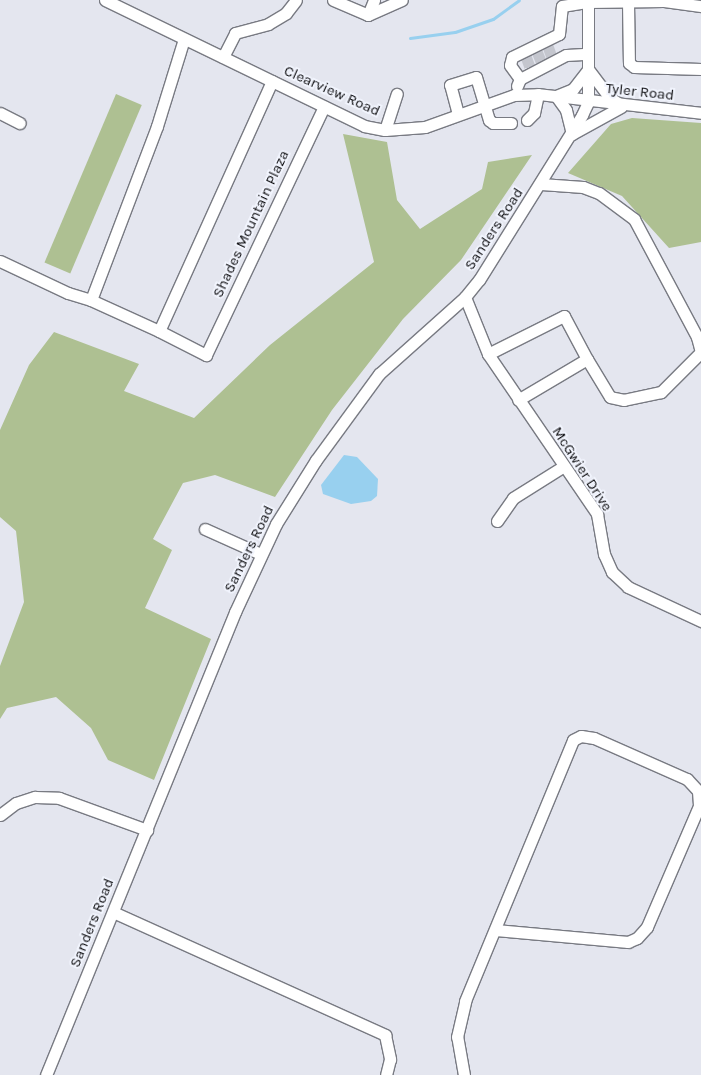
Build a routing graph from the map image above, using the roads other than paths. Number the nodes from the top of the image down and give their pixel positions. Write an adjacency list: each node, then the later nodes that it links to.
1 (105, 0): 11 (street, Clearview Road)
2 (296, 0): 15 (street)
3 (333, 0): 9 (street)
4 (374, 0): 9 (street)
5 (402, 0): 9 (street)
6 (588, 1): 7 (street); 10 (street); 13 (street, Tyler Road)
7 (628, 2): 8 (street); 18 (street)
8 (701, 6)
9 (368, 15)
10 (559, 34): 12 (street); 14 (street)
11 (184, 39): 15 (street, Clearview Road); 40 (street)
12 (544, 54): 14 (street); 16 (street); 16 (street)
13 (588, 54): 14 (street); 17 (street, Tyler Road)
14 (566, 55)
15 (223, 57): 20 (street, Clearview Road)
16 (528, 62): 19 (street); 19 (street)
17 (588, 69): 24 (street); 25 (street, Tyler Road); 27 (street)
18 (701, 69)
19 (520, 79): 22 (street)
20 (272, 81): 28 (street, Clearview Road); 41 (street)
21 (397, 94): 35 (street)
22 (514, 94): 23 (street, Clearview Road); 26 (street, Clearview Road)
23 (538, 94): 24 (street, Clearview Road); 32 (street)
24 (556, 96): 25 (street, Clearview Road); 36 (street)
25 (588, 102): 27 (street, Tyler Road); 36 (street, Sanders Road)
26 (486, 103): 30 (street, Clearview Road); 30 (street); 34 (street)
27 (622, 106): 31 (street, Tyler Road); 36 (street)
28 (324, 107): 35 (street, Clearview Road); 41 (street, Shades Mountain Plaza)
29 (0, 113): 33 (street)
30 (458, 114): 35 (street, Clearview Road)
31 (701, 114)
32 (527, 120)
33 (20, 123)
34 (511, 123)
35 (385, 130)
36 (572, 134): 37 (street, Sanders Road)
37 (541, 184): 39 (street, Sanders Road); 43 (street)
38 (0, 261): 40 (street)
39 (465, 297): 42 (street, McGwier Drive); 48 (street, Sanders Road)
40 (91, 300): 41 (street)
41 (159, 331)
42 (488, 354): 43 (street); 44 (street, McGwier Drive)
43 (587, 359): 44 (street)
44 (518, 400): 45 (street, McGwier Drive)
45 (564, 466): 46 (street); 49 (street, McGwier Drive)
46 (497, 521)
47 (205, 529): 48 (street)
48 (261, 554): 51 (street, Sanders Road)
49 (701, 621)
50 (0, 815): 51 (street)
51 (147, 830): 52 (street, Sanders Road)
52 (113, 912): 54 (street, Sanders Road); 55 (street)
53 (496, 930): 53 (street); 56 (street)
54 (46, 1075)
55 (386, 1075)
56 (464, 1075)

